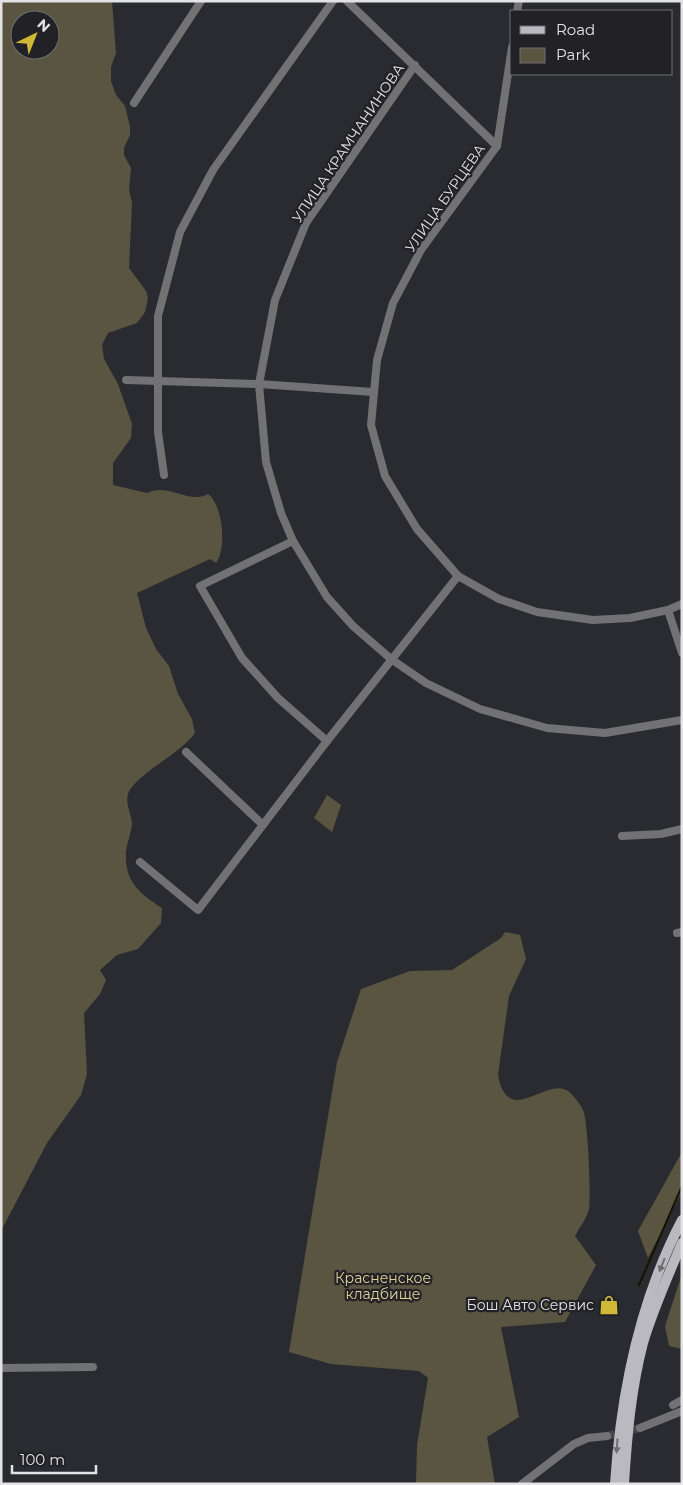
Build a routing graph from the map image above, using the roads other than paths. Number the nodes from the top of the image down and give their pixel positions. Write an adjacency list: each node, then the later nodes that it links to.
1 (333, 1): 9 (street)
2 (347, 1): 5 (street)
3 (199, 2): 6 (street)
4 (510, 60): 7 (street, УЛИЦА БУРЦЕВА)
5 (415, 65): 7 (street); 10 (street, УЛИЦА КРАМЧАНИНОВА)
6 (134, 103)
7 (497, 146): 11 (street, УЛИЦА БУРЦЕВА)
8 (126, 380): 9 (street)
9 (157, 380): 10 (street); 12 (street)
10 (259, 384): 11 (street); 13 (street, УЛИЦА КРАМЧАНИНОВА)
11 (373, 392): 14 (street, УЛИЦА БУРЦЕВА)
12 (164, 475)
13 (293, 541): 18 (street, УЛИЦА КРАМЧАНИНОВА); 20 (street)
14 (458, 576): 16 (street, УЛИЦА БУРЦЕВА); 18 (street)
15 (682, 604): 16 (street, УЛИЦА БУРЦЕВА)
16 (668, 610): 17 (street)
17 (682, 653)
18 (391, 659): 19 (street, УЛИЦА КРАМЧАНИНОВА); 20 (street)
19 (682, 720)
20 (327, 741): 22 (street)
21 (186, 752): 22 (street)
22 (263, 825): 25 (street)
23 (682, 829): 24 (street)
24 (622, 836)
25 (140, 862)
26 (682, 1220): 36 (main road, one-way to 36)
27 (682, 1243): 37 (main road)
28 (93, 1367): 29 (street)
29 (1, 1368)
30 (682, 1400): 31 (street)
31 (673, 1405)
32 (682, 1411): 33 (street)
33 (640, 1428)
34 (607, 1436): 35 (street)
35 (522, 1484)
36 (615, 1484)
37 (624, 1484)

